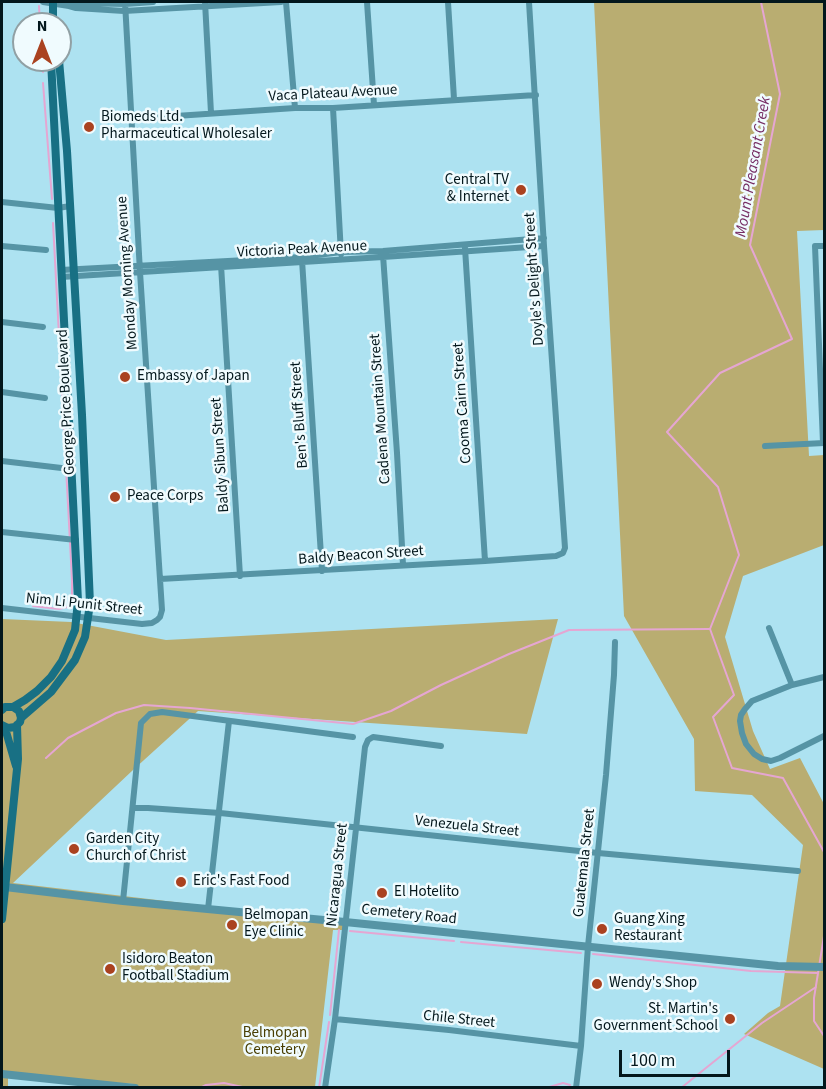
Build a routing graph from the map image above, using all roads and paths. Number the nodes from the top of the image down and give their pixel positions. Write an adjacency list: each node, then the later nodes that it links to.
1 (43, 2): 2 (street)
2 (53, 2): 10 (street)
3 (153, 2): 10 (street)
4 (281, 2): 9 (street)
5 (286, 2): 16 (street)
6 (367, 2): 15 (street)
7 (448, 2): 14 (street)
8 (530, 2): 13 (street, Doyle's Delight Street)
9 (205, 4): 10 (street); 18 (street)
10 (125, 5): 19 (street, Monday Morning Avenue)
11 (52, 72): 22 (main road, George Price Boulevard)
12 (60, 72): 21 (main road, George Price Boulevard)
13 (536, 95): 14 (street, Vaca Plateau Avenue); 23 (street, Doyle's Delight Street)
14 (454, 99): 15 (street, Vaca Plateau Avenue)
15 (374, 105): 17 (street, Vaca Plateau Avenue)
16 (295, 108): 17 (street, Vaca Plateau Avenue); 18 (street, Vaca Plateau Avenue)
17 (333, 108): 29 (street)
18 (211, 113): 19 (street, Vaca Plateau Avenue)
19 (131, 118): 32 (street, Monday Morning Avenue)
20 (2, 202): 22 (street)
21 (70, 206): 22 (street); 34 (main road, George Price Boulevard)
22 (58, 208): 33 (main road, George Price Boulevard)
23 (544, 242): 26 (street, Victoria Peak Avenue); 47 (street, Doyle's Delight Street)
24 (2, 246): 27 (street)
25 (825, 246): 41 (street)
26 (465, 248): 28 (street, Victoria Peak Avenue); 48 (street, Cooma Cairn Street)
27 (45, 250)
28 (383, 254): 29 (street, Victoria Peak Avenue); 49 (street, Cadena Mountain Street)
29 (341, 256): 30 (street, Victoria Peak Avenue)
30 (302, 259): 31 (street, Victoria Peak Avenue); 50 (street, Ben's Bluff Street)
31 (221, 264): 32 (street, Victoria Peak Avenue); 51 (street, Baldy Sibun Street)
32 (140, 268): 34 (street, Victoria Peak Avenue); 52 (street, Monday Morning Avenue)
33 (61, 273): 34 (street, Victoria Peak Avenue); 40 (main road, George Price Boulevard)
34 (73, 273): 39 (main road, George Price Boulevard)
35 (2, 322): 36 (street)
36 (43, 327)
37 (2, 392): 38 (street)
38 (45, 398)
39 (82, 415): 40 (main road); 55 (main road, George Price Boulevard)
40 (70, 416): 46 (main road, George Price Boulevard)
41 (824, 443): 42 (street)
42 (765, 446)
43 (2, 461): 44 (street)
44 (70, 469)
45 (2, 532): 46 (street)
46 (76, 540): 54 (main road, George Price Boulevard)
47 (563, 553): 48 (street, Baldy Beacon Street)
48 (485, 561): 49 (street, Baldy Beacon Street)
49 (403, 565): 50 (street, Baldy Beacon Street)
50 (322, 571): 51 (street, Baldy Beacon Street)
51 (240, 576): 52 (street, Baldy Beacon Street)
52 (160, 579): 55 (street, Nim Li Punit Street)
53 (2, 608): 54 (street, Nim Li Punit Street)
54 (77, 616): 55 (street, Nim Li Punit Street); 58 (main road, George Price Boulevard)
55 (89, 618): 59 (main road, George Price Boulevard)
56 (769, 628): 61 (street)
57 (615, 642): 73 (street, Guatemala Street)
58 (56, 669): 59 (main road); 62 (main road, George Price Boulevard)
59 (65, 675): 64 (main road, George Price Boulevard)
60 (825, 677): 61 (street)
61 (792, 685): 66 (street)
62 (5, 707): 64 (main road)
63 (229, 721): 67 (street); 70 (street); 71 (street)
64 (19, 722): 65 (main road); 69 (main road)
65 (3, 726): 69 (main road)
66 (825, 736)
67 (353, 737)
68 (441, 746): 72 (street, Nicaragua Street)
69 (17, 770): 75 (main road)
70 (133, 808): 71 (street, Venezuela Street); 76 (street)
71 (220, 813): 72 (street, Venezuela Street); 77 (street)
72 (356, 827): 73 (street, Venezuela Street); 79 (street, Nicaragua Street)
73 (598, 853): 74 (street, Venezuela Street); 80 (street, Guatemala Street)
74 (798, 871)
75 (5, 887): 76 (street, Cemetery Road); 78 (main road)
76 (123, 901): 77 (street, Cemetery Road)
77 (208, 909): 79 (street, Cemetery Road)
78 (2, 919)
79 (345, 922): 80 (street, Cemetery Road); 82 (street, Nicaragua Street)
80 (588, 946): 81 (street, Cemetery Road); 83 (street, Guatemala Street)
81 (824, 967)
82 (335, 1019): 83 (street, Chile Street); 86 (street, Nicaragua Street)
83 (581, 1046): 87 (street, Guatemala Street)
84 (2, 1074): 85 (street)
85 (135, 1088)
86 (325, 1088)
87 (576, 1088)

